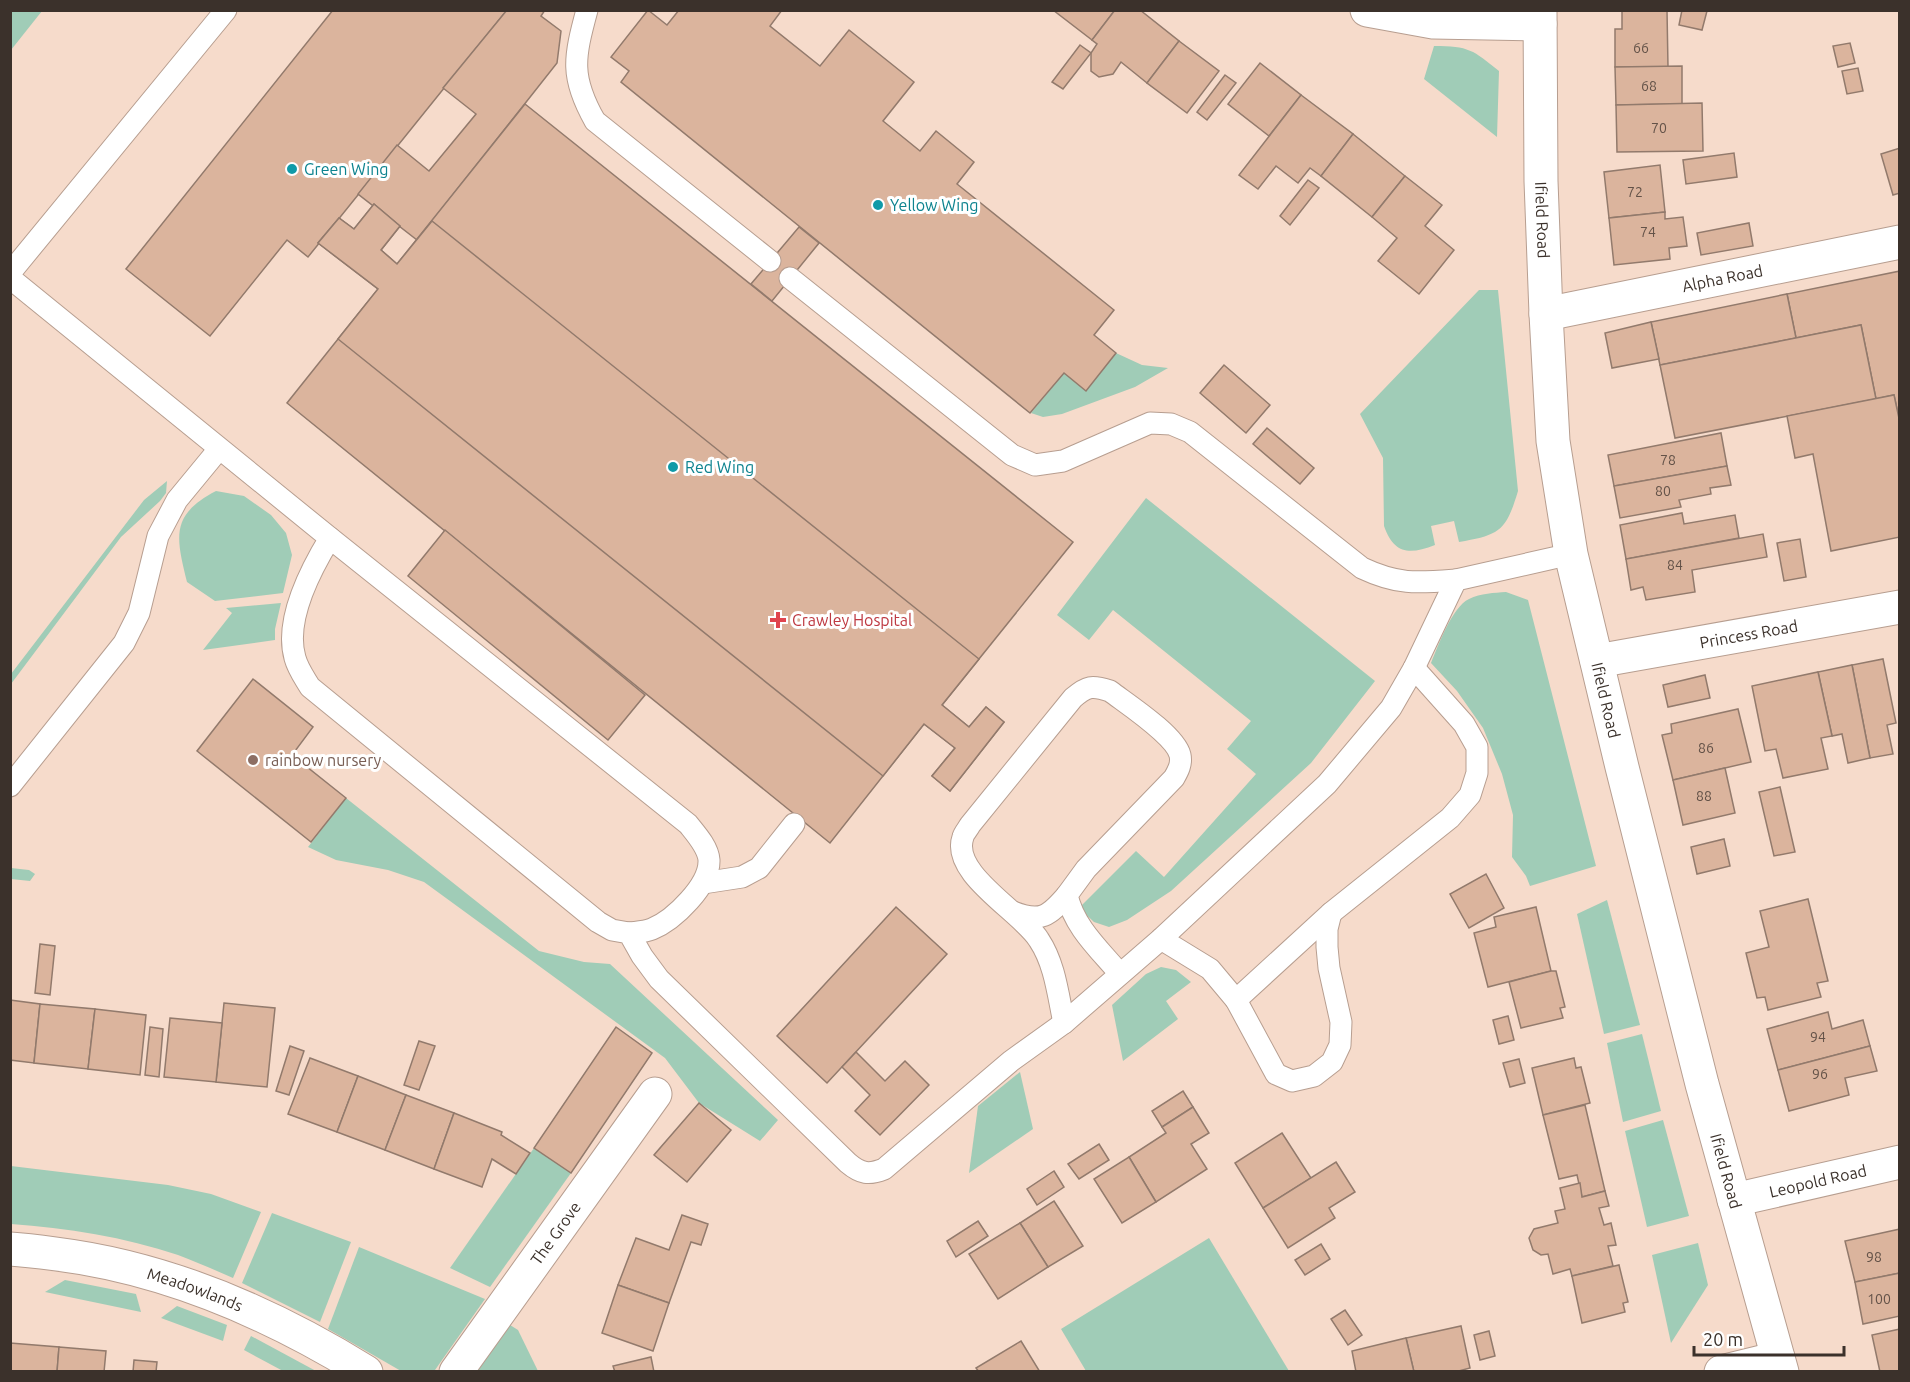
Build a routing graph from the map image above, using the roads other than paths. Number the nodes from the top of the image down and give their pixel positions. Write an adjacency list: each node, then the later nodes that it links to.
1 (226, 10): 7 (lane)
2 (587, 10): 6 (lane)
3 (1367, 10): 4 (street)
4 (1540, 17): 10 (street, Ifield Road)
5 (1899, 242): 10 (street, Alpha Road)
6 (771, 261)
7 (10, 273)
8 (10, 278): 11 (lane)
9 (790, 278): 14 (lane)
10 (1546, 314): 13 (street, Ifield Road)
11 (219, 449): 12 (lane); 18 (lane)
12 (330, 538): 20 (lane); 24 (lane)
13 (1571, 554): 14 (lane); 16 (street, Ifield Road)
14 (1456, 580): 17 (lane)
15 (1899, 607): 16 (street, Princess Road)
16 (1598, 661): 31 (street, Ifield Road)
17 (1414, 669): 23 (lane); 25 (lane)
18 (10, 786)
19 (794, 824): 20 (lane)
20 (703, 883): 24 (lane)
21 (1067, 895): 22 (lane); 22 (lane); 26 (lane)
22 (1012, 911): 28 (lane)
23 (1331, 913): 27 (lane); 27 (lane)
24 (629, 933): 28 (lane)
25 (1161, 939): 26 (lane); 27 (lane)
26 (1120, 974): 28 (lane)
27 (1236, 1000)
28 (1064, 1023)
29 (655, 1094): 35 (street, The Grove)
30 (1899, 1162): 31 (street, Leopold Road)
31 (1734, 1200): 33 (street, Ifield Road)
32 (10, 1249): 34 (street, Meadowlands)
33 (1780, 1365): 36 (street)
34 (366, 1371)
35 (456, 1371)
36 (1721, 1371)

